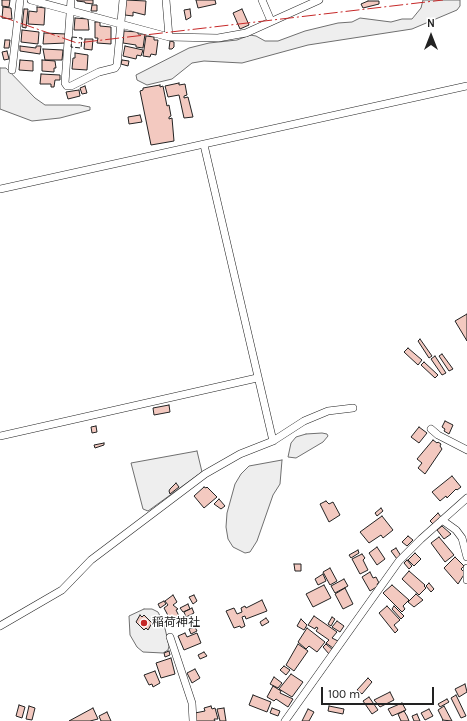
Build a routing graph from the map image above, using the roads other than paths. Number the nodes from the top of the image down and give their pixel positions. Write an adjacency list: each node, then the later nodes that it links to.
1 (20, 0): 12 (street)
2 (31, 0): 8 (street)
3 (71, 0): 8 (street)
4 (123, 0): 10 (street)
5 (166, 0): 11 (street)
6 (262, 0): 9 (street)
7 (319, 0): 9 (street)
8 (70, 10): 10 (street); 10 (street)
9 (271, 21): 11 (street)
10 (121, 24): 11 (street)
11 (169, 37)
12 (12, 70)
13 (467, 86): 14 (street)
14 (204, 145): 15 (street); 16 (street)
15 (0, 189)
16 (257, 378): 19 (street); 20 (street)
17 (353, 408): 20 (street)
18 (431, 429): 21 (street)
19 (0, 436)
20 (273, 441): 27 (street)
21 (467, 450)
22 (467, 498): 23 (street)
23 (442, 520): 24 (street); 30 (street)
24 (467, 557)
25 (467, 568): 26 (street)
26 (467, 580)
27 (0, 626)
28 (170, 637): 29 (street)
29 (193, 721)
30 (285, 721)

